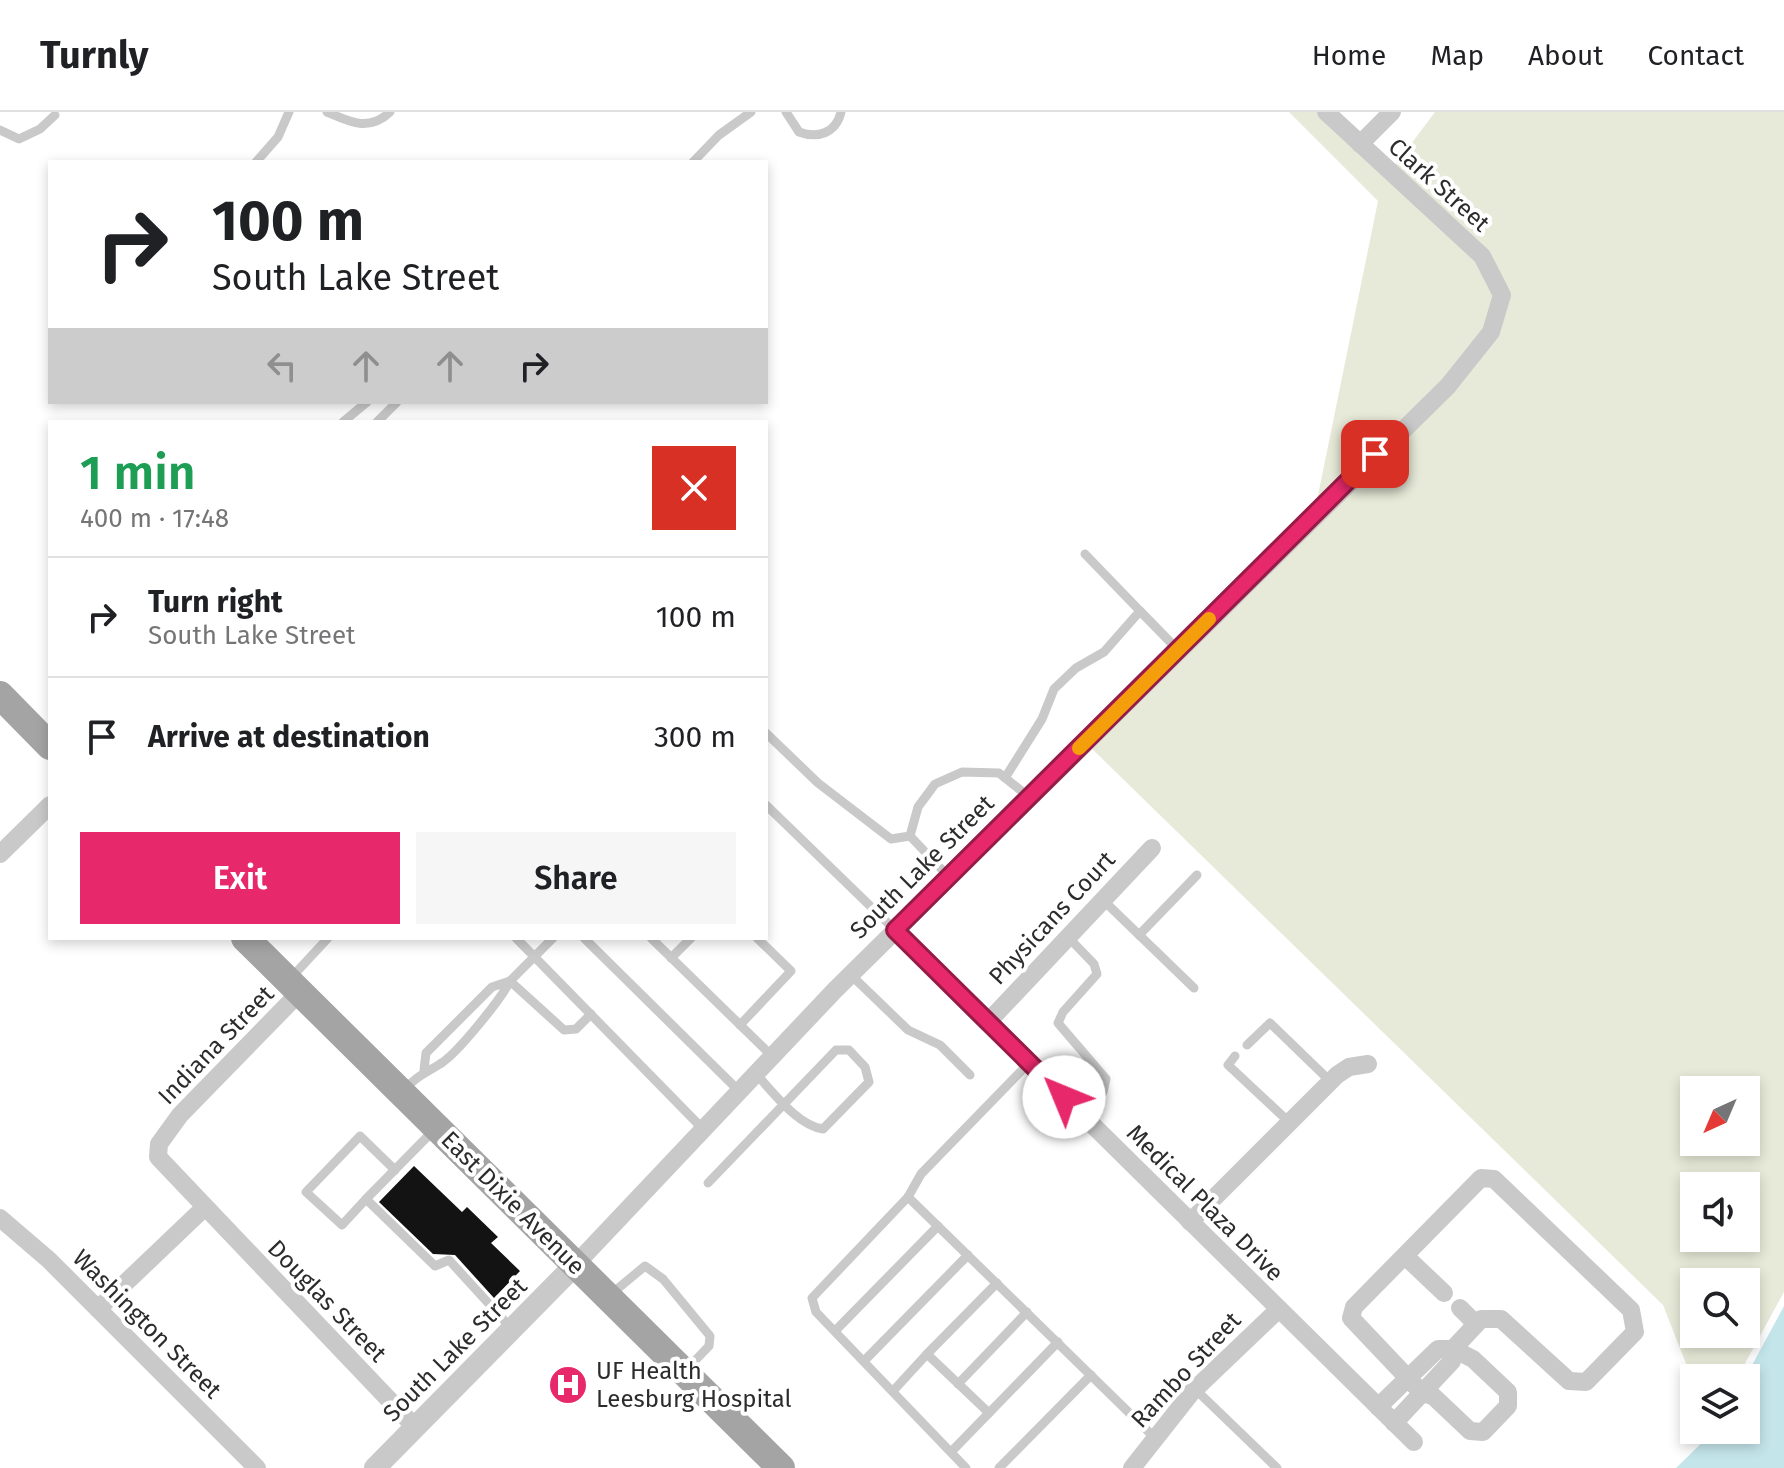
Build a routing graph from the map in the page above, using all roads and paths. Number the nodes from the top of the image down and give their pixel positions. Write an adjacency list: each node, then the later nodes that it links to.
1 (289, 112): 13 (lane)
2 (327, 112): 10 (lane)
3 (390, 112): 10 (lane)
4 (751, 112): 14 (lane)
5 (786, 112): 6 (lane)
6 (841, 112)
7 (1326, 112): 12 (street, Clark Street)
8 (1392, 112): 12 (street)
9 (55, 115): 11 (lane)
10 (343, 115)
11 (0, 130)
12 (1360, 144): 15 (street, Clark Street)
13 (258, 160)
14 (695, 160)
15 (1502, 304): 22 (street, South Lake Street)
16 (395, 404): 19 (lane)
17 (364, 405): 18 (lane)
18 (345, 420)
19 (378, 420)
20 (1085, 554): 21 (lane)
21 (1140, 611): 22 (lane); 26 (lane)
22 (1178, 650): 27 (street, South Lake Street)
23 (0, 695): 25 (main road)
24 (768, 735): 30 (lane)
25 (48, 744)
26 (1005, 778): 27 (lane); 30 (lane)
27 (1029, 797): 34 (street, South Lake Street)
28 (48, 807): 32 (street)
29 (768, 807): 36 (lane)
30 (910, 836): 34 (lane)
31 (1152, 848): 35 (street, Physicans Court)
32 (0, 854)
33 (1197, 875): 37 (lane)
34 (949, 877): 36 (street, South Lake Street)
35 (1103, 900): 37 (lane); 38 (street, Physicans Court)
36 (895, 930): 49 (street, South Lake Street); 56 (street, Medical Plaza Drive)
37 (1139, 935): 52 (lane)
38 (1068, 937): 56 (street, Physicans Court); 70 (lane)
39 (247, 940): 51 (main road, East Dixie Avenue)
40 (327, 940): 51 (lane)
41 (518, 940): 47 (lane)
42 (551, 940): 47 (lane)
43 (586, 940): 67 (lane)
44 (653, 940): 48 (lane)
45 (689, 940): 48 (lane)
46 (759, 940): 57 (lane)
47 (535, 956): 50 (lane); 54 (lane)
48 (671, 958): 57 (lane)
49 (851, 975): 59 (street, South Lake Street); 65 (lane)
50 (510, 981): 53 (lane); 54 (lane); 55 (lane)
51 (294, 987): 68 (main road, East Dixie Avenue); 78 (street, Indiana Street)
52 (1194, 988)
53 (473, 1007): 55 (lane); 63 (lane)
54 (591, 1014): 73 (lane)
55 (484, 1017): 63 (lane)
56 (988, 1022): 61 (street, Medical Plaza Drive)
57 (740, 1025): 59 (lane)
58 (1247, 1045): 66 (lane)
59 (772, 1056): 64 (street, South Lake Street)
60 (1235, 1056): 71 (lane)
61 (1029, 1063): 70 (street, Medical Plaza Drive); 76 (lane)
62 (1368, 1064): 66 (street)
63 (424, 1070): 68 (lane)
64 (756, 1074): 67 (street, South Lake Street); 69 (lane)
65 (970, 1075)
66 (1330, 1081): 71 (street)
67 (739, 1091): 73 (street, South Lake Street)
68 (401, 1093): 72 (main road, East Dixie Avenue)
69 (784, 1102): 69 (lane); 75 (lane)
70 (1082, 1115): 80 (street, Medical Plaza Drive)
71 (1289, 1122): 80 (street)
72 (437, 1128): 74 (lane); 84 (main road, East Dixie Avenue)
73 (703, 1129): 84 (street, South Lake Street)
74 (395, 1170): 77 (lane); 77 (lane)
75 (708, 1183)
76 (908, 1197): 81 (lane); 94 (lane)
77 (366, 1199): 93 (lane)
78 (204, 1208): 89 (street); 109 (street, Douglas Street)
79 (0, 1218): 89 (street, Washington Street)
80 (1190, 1222): 90 (street, Medical Plaza Drive)
81 (938, 1226): 82 (lane); 94 (lane)
82 (968, 1255): 85 (lane); 98 (lane)
83 (1405, 1256): 86 (street); 92 (street); 101 (street)
84 (575, 1265): 87 (main road, East Dixie Avenue); 93 (street, South Lake Street)
85 (997, 1283): 91 (lane); 97 (lane)
86 (1444, 1293)
87 (608, 1297): 99 (main road, East Dixie Avenue); 99 (lane)
88 (1460, 1308): 92 (street)
89 (98, 1309): 113 (street, Washington Street)
90 (1279, 1309): 103 (street, Rambo Street); 106 (street, Medical Plaza Drive)
91 (1027, 1312): 95 (lane); 102 (lane)
92 (1476, 1324): 96 (street)
93 (512, 1329): 109 (street, South Lake Street)
94 (835, 1331): 98 (lane)
95 (1058, 1342): 100 (lane); 107 (lane)
96 (1453, 1349): 101 (street); 105 (street); 105 (street)
97 (927, 1354): 102 (lane); 104 (lane)
98 (864, 1361): 104 (lane)
99 (684, 1372): 115 (main road, East Dixie Avenue)
100 (1091, 1375): 110 (lane); 117 (lane)
101 (1408, 1377): 105 (street); 106 (street)
102 (958, 1384): 107 (lane)
103 (1195, 1389): 110 (street, Rambo Street); 119 (lane)
104 (893, 1391): 112 (lane)
105 (1422, 1393): 108 (street)
106 (1378, 1407): 108 (street, Medical Plaza Drive)
107 (989, 1413): 112 (lane)
108 (1394, 1423): 111 (street, Medical Plaza Drive)
109 (415, 1427): 114 (street, South Lake Street)
110 (1154, 1437): 118 (street, Rambo Street)
111 (1414, 1442)
112 (951, 1452): 116 (lane)
113 (257, 1468)
114 (375, 1468)
115 (781, 1468)
116 (966, 1468)
117 (999, 1468)
118 (1132, 1468)
119 (1277, 1468)

